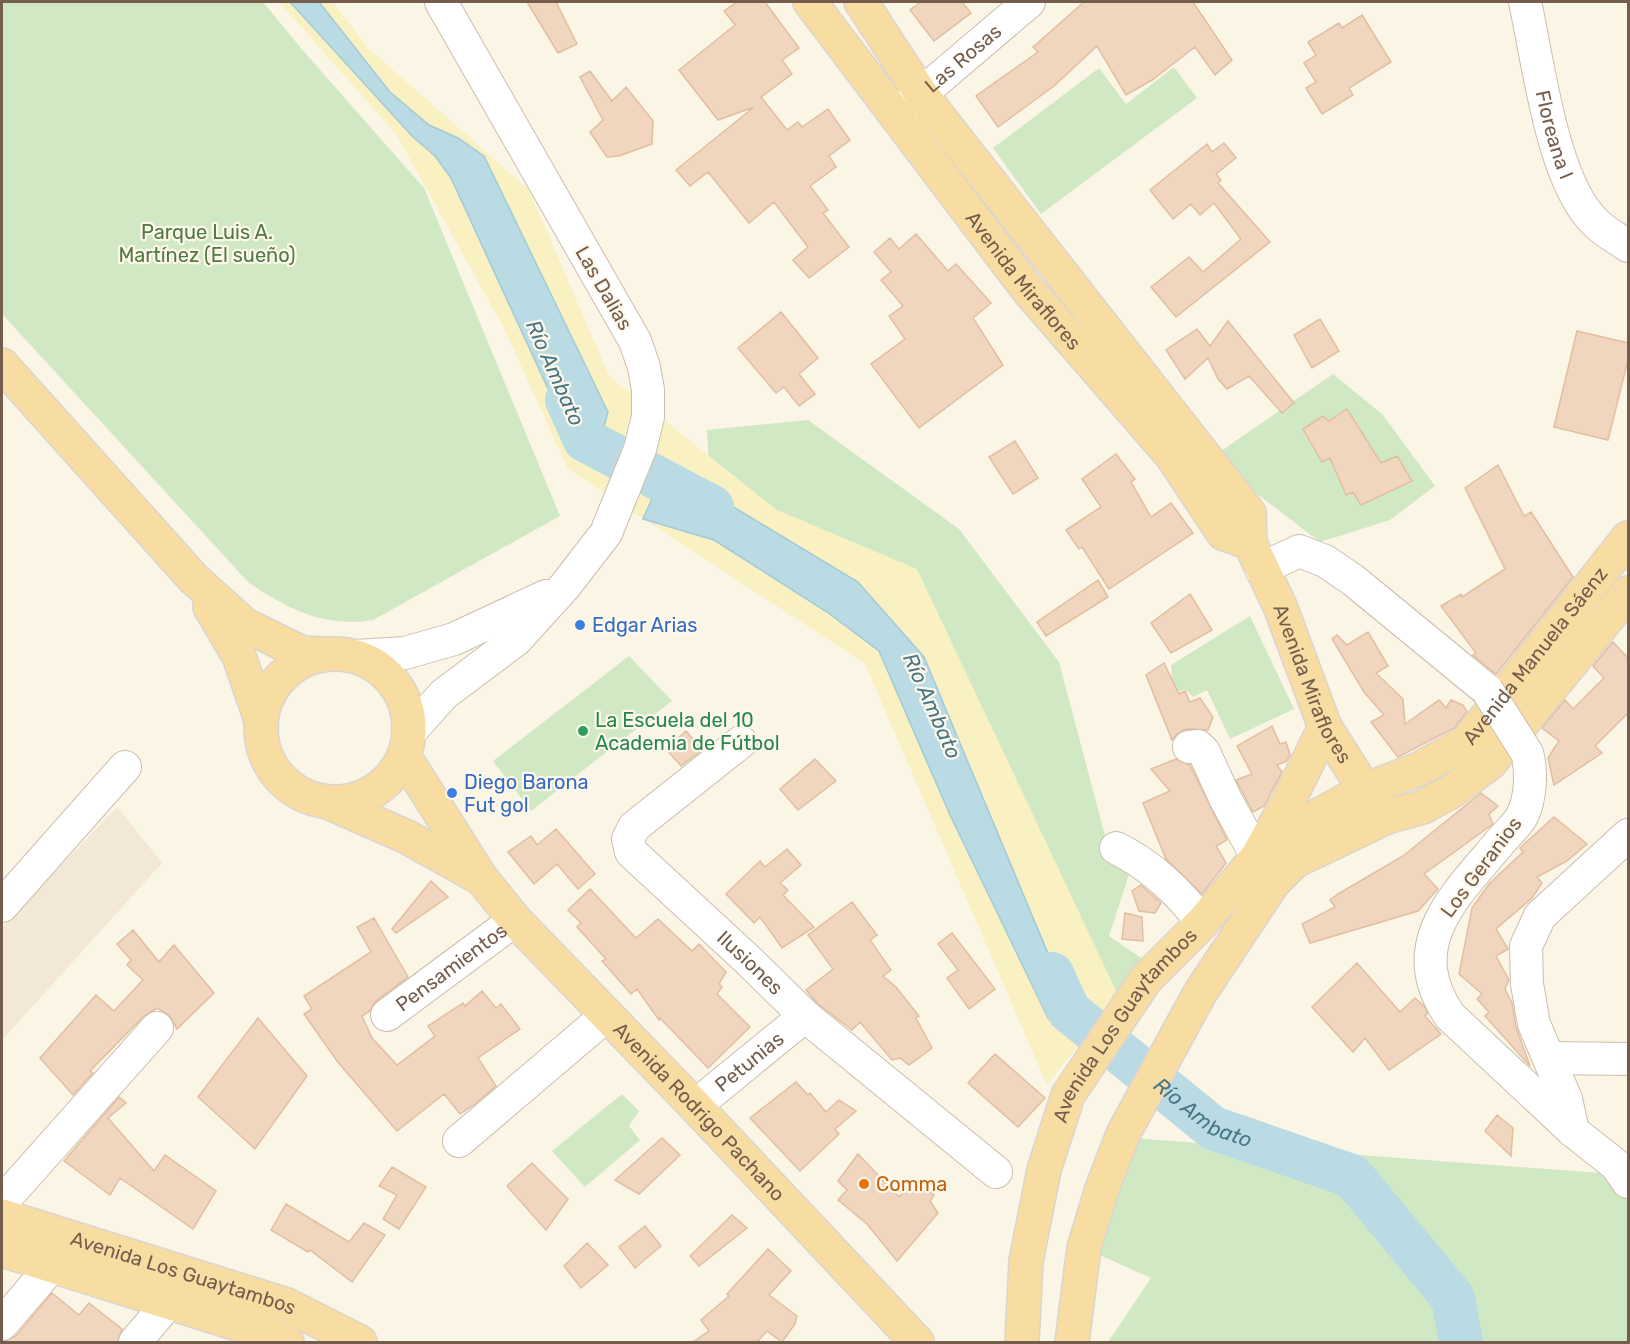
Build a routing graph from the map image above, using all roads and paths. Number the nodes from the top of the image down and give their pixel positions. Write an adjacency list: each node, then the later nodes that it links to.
1 (441, 2): 15 (street, Las Dalias)
2 (810, 2): 7 (main road, Avenida Miraflores)
3 (861, 2): 6 (main road, Avenida Miraflores)
4 (1029, 2): 6 (street, Las Rosas)
5 (1525, 2): 8 (street, Floreana I)
6 (921, 94): 7 (street, Las Rosas); 9 (main road, Avenida Miraflores)
7 (895, 116): 10 (main road, Avenida Miraflores)
8 (1629, 246)
9 (1059, 268): 10 (main road); 13 (main road, Avenida Miraflores)
10 (1028, 291): 13 (main road, Avenida Miraflores)
11 (2, 365): 14 (main road)
12 (1629, 538): 24 (main road, Avenida Manuela Sáenz)
13 (1255, 556): 19 (main road, Avenida Miraflores); 41 (street, Los Geranios, bridge)
14 (194, 579): 17 (main road); 18 (main road)
15 (565, 586): 17 (street, Las Dalias); 21 (street, Las Dalias)
16 (1629, 593): 26 (main road, Avenida Manuela Sáenz)
17 (341, 655): 18 (main road); 21 (main road)
18 (261, 720): 25 (main road)
19 (1325, 727): 24 (main road, Avenida Miraflores); 29 (main road)
20 (741, 742): 36 (street, Ilusiones)
21 (407, 744): 25 (main road); 30 (main road, Avenida Rodrigo Pachano)
22 (1189, 747): 29 (street)
23 (125, 767): 31 (street)
24 (1365, 790): 26 (main road, Avenida Miraflores); 29 (main road, Avenida Los Guaytambos)
25 (330, 803): 30 (main road, Avenida Rodrigo Pachano)
26 (1387, 817): 51 (main road, Avenida Los Guaytambos)
27 (1629, 835): 38 (street)
28 (1116, 848): 33 (street)
29 (1261, 851): 33 (main road, Avenida Los Guaytambos)
30 (481, 878): 32 (main road, Avenida Rodrigo Pachano)
31 (2, 906)
32 (515, 920): 34 (street, Pensamientos); 35 (main road, Avenida Rodrigo Pachano)
33 (1202, 922): 52 (main road, Avenida Los Guaytambos)
34 (387, 1015)
35 (607, 1015): 40 (main road, Avenida Rodrigo Pachano); 42 (street)
36 (805, 1016): 40 (street, Petunias); 43 (street, Ilusiones)
37 (157, 1028): 45 (street)
38 (1551, 1058): 39 (street); 41 (street)
39 (1629, 1059)
40 (695, 1106): 56 (main road, Avenida Rodrigo Pachano)
41 (1573, 1131): 44 (street, Los Geranios)
42 (459, 1141)
43 (996, 1172)
44 (1629, 1182)
45 (2, 1202)
46 (2, 1216): 55 (main road, Avenida Los Guaytambos)
47 (2, 1250): 48 (main road, Avenida Los Guaytambos)
48 (52, 1266): 49 (main road, Avenida Los Guaytambos); 50 (street)
49 (169, 1302): 53 (street); 54 (main road, Avenida Los Guaytambos)
50 (2, 1324)
51 (1072, 1339): 52 (main road)
52 (1019, 1341)
53 (135, 1342)
54 (287, 1342)
55 (360, 1342)
56 (917, 1342)

